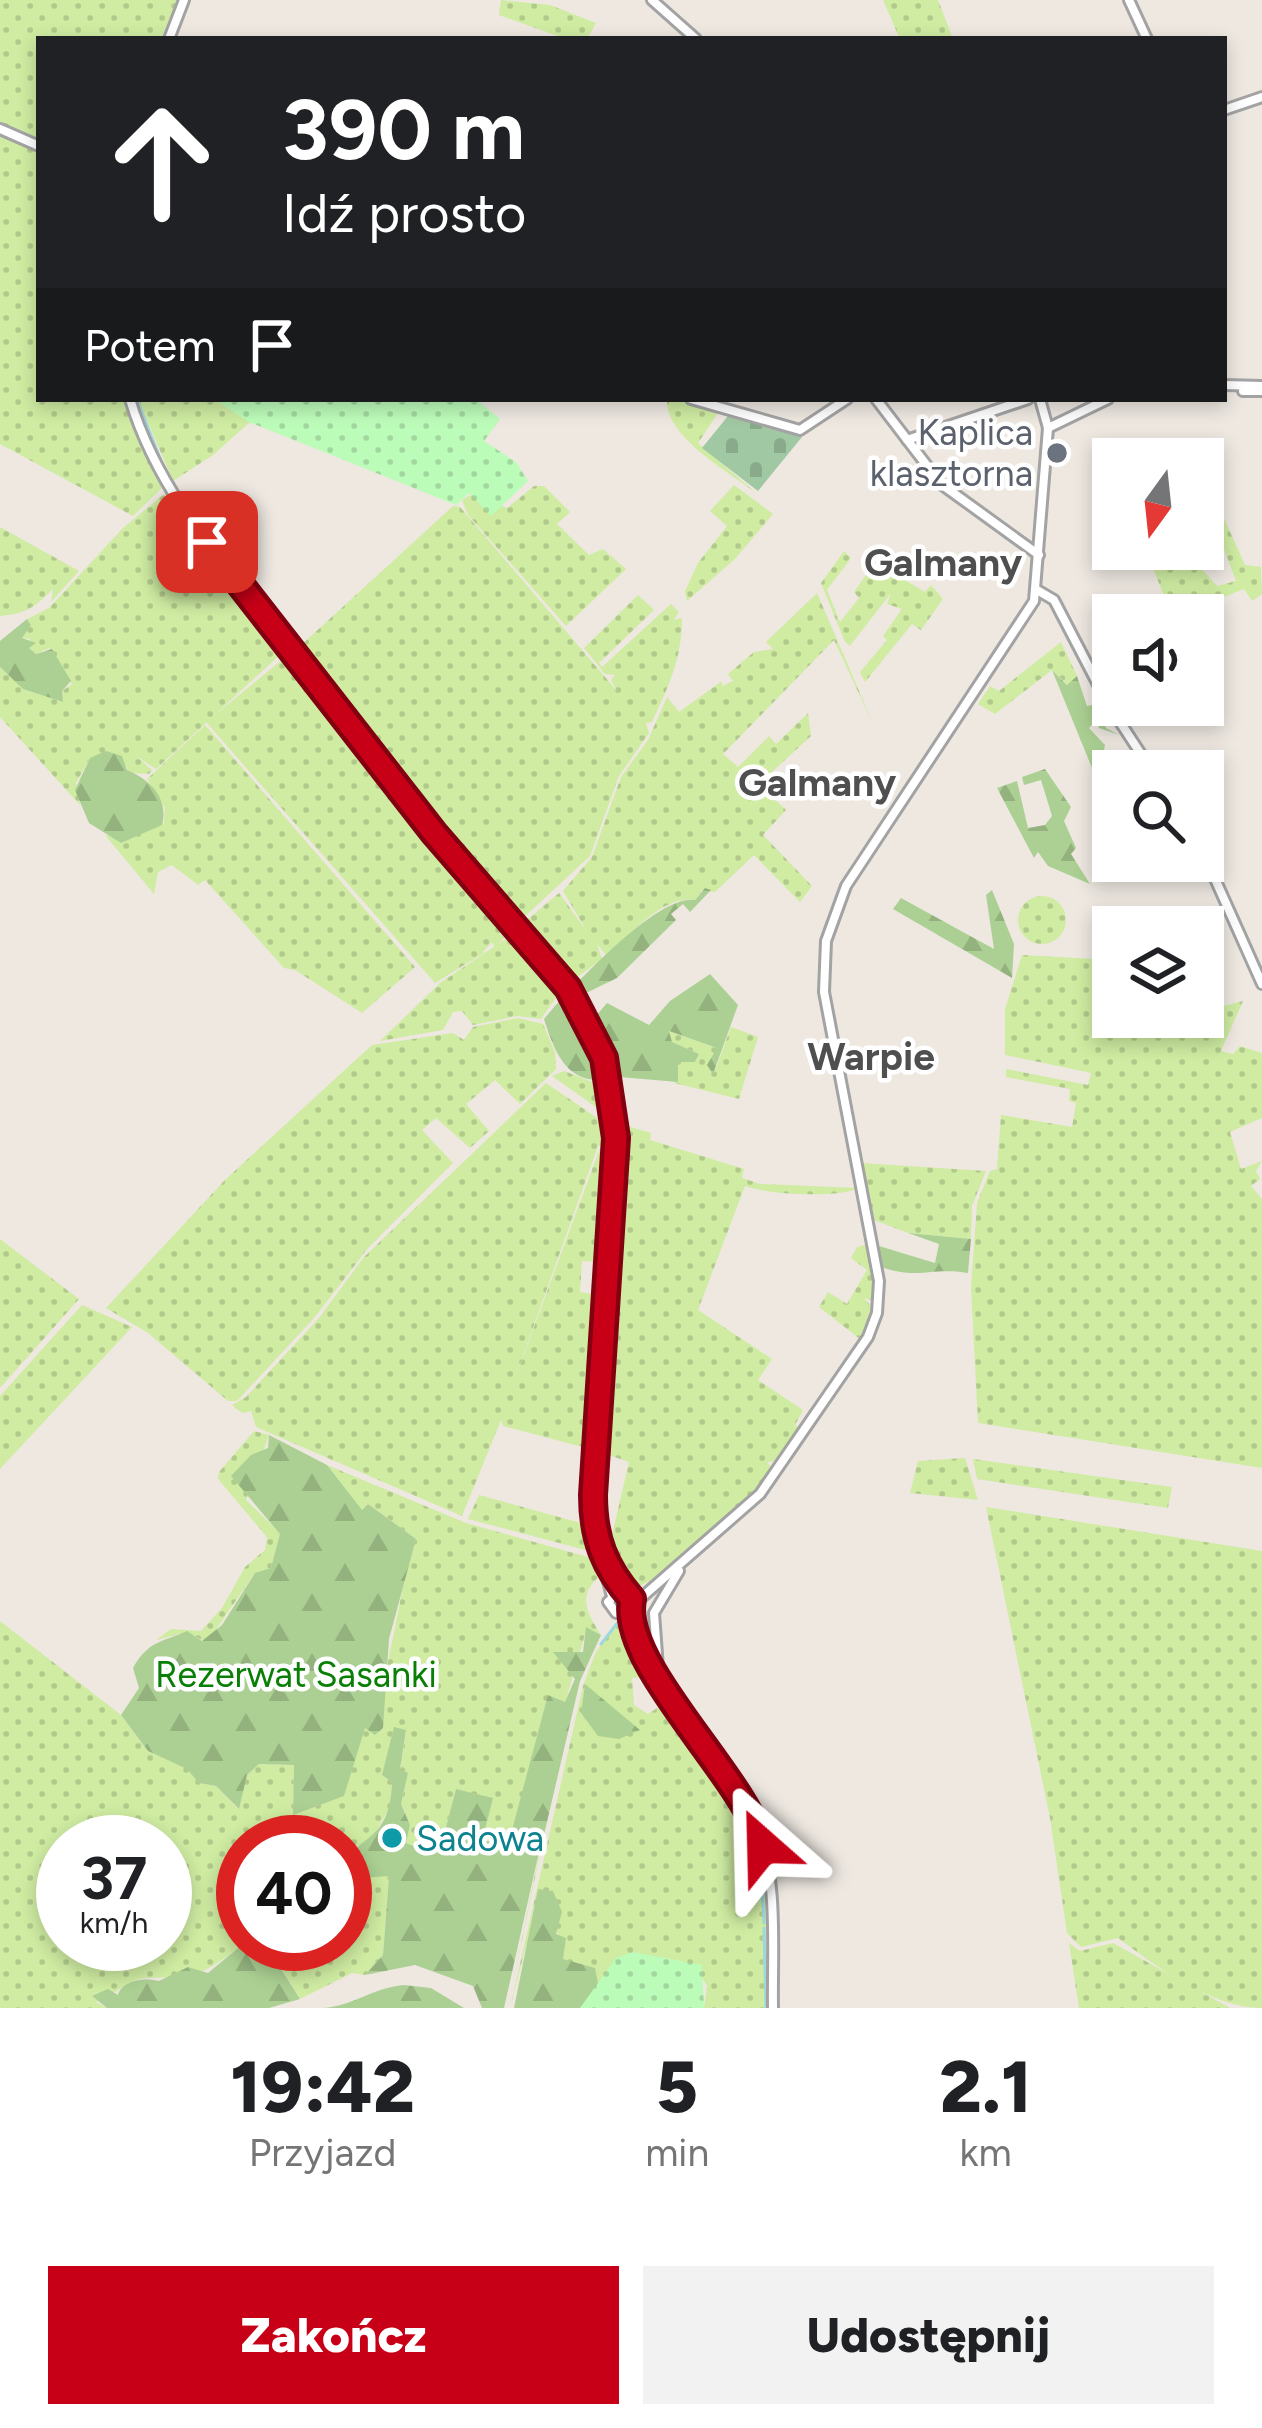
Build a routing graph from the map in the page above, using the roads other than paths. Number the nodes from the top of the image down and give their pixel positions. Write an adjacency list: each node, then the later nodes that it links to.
1 (184, 0): 4 (street)
2 (652, 0): 5 (street)
3 (1131, 0): 6 (street)
4 (170, 36)
5 (693, 36)
6 (1146, 36)
7 (1262, 97): 8 (street)
8 (1227, 109)
9 (0, 129): 10 (street)
10 (36, 145)
11 (1227, 387): 12 (street)
12 (1262, 389)
13 (131, 402): 30 (street)
14 (702, 402): 15 (street)
15 (843, 402)
16 (878, 402): 21 (street)
17 (1019, 402): 21 (street)
18 (1041, 402): 20 (street)
19 (1102, 402): 20 (street)
20 (1048, 428): 22 (street)
21 (908, 440): 22 (street)
22 (1040, 556): 23 (street)
23 (1037, 590): 24 (street); 25 (street)
24 (1053, 606): 25 (street); 26 (street)
25 (1029, 608): 29 (street)
26 (1138, 750)
27 (1216, 882): 28 (street)
28 (1262, 984)
29 (691, 1556): 30 (street); 31 (street)
30 (623, 1601): 31 (street)
31 (662, 1683): 32 (street)
32 (773, 2008)

